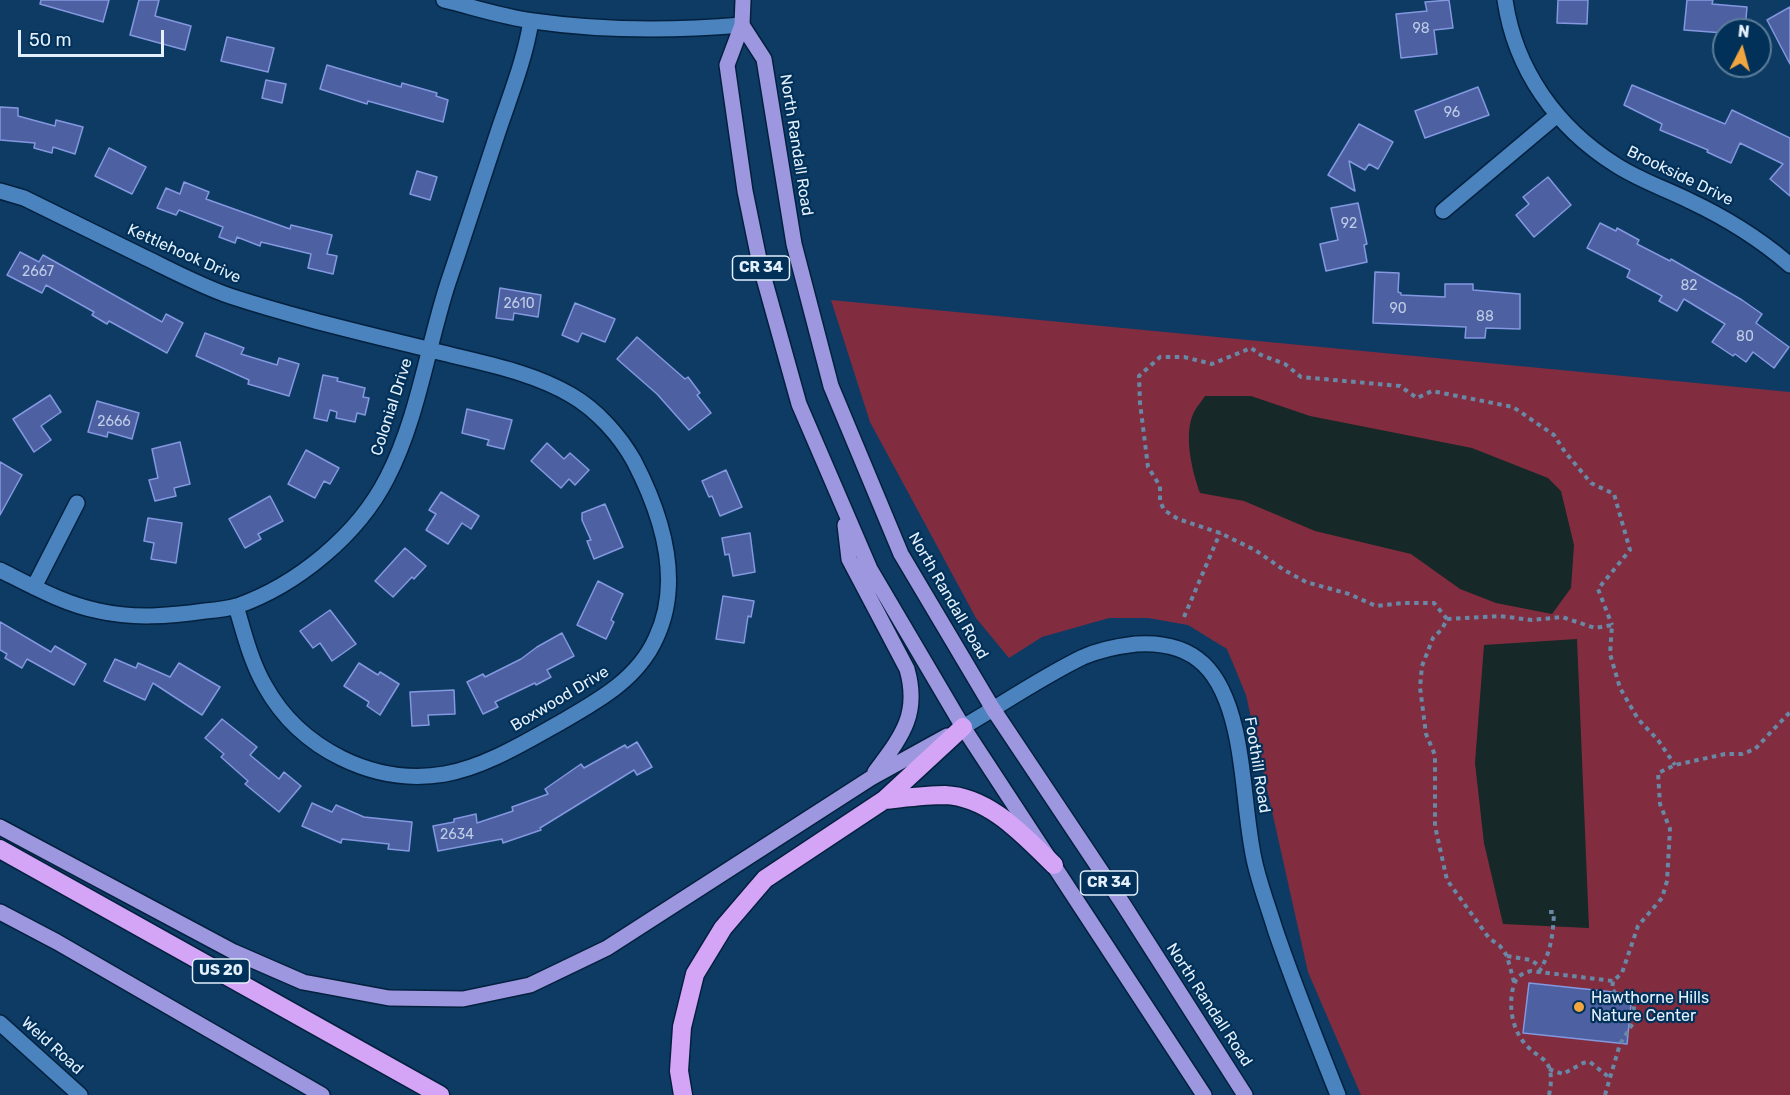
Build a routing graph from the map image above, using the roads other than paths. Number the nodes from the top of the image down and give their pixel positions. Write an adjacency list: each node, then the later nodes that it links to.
1 (444, 0): 4 (street)
2 (743, 0): 5 (main road, CR 34)
3 (1505, 0): 6 (street, Brookside Drive)
4 (531, 21): 5 (street); 10 (street, Colonial Drive)
5 (742, 24): 12 (main road, CR 34); 16 (main road, North Randall Road / CR 34)
6 (1556, 116): 8 (street); 9 (street, Brookside Drive)
7 (0, 191): 10 (street, Kettlehook Drive)
8 (1443, 210)
9 (1790, 265)
10 (429, 350): 15 (street, Colonial Drive); 15 (street, Boxwood Drive)
11 (77, 503): 14 (street)
12 (842, 504): 17 (main road, CR 34); 18 (main road)
13 (0, 570): 14 (street, Colonial Drive)
14 (34, 587): 15 (street, Colonial Drive)
15 (236, 606)
16 (993, 709): 17 (street, Foothill Road); 30 (main road, North Randall Road / CR 34); 31 (street, Foothill Road)
17 (963, 727): 18 (main road); 19 (highway); 22 (main road, CR 34)
18 (871, 778): 20 (main road)
19 (884, 800): 22 (highway); 28 (highway)
20 (0, 827)
21 (0, 849): 27 (highway, US 20)
22 (1054, 864): 29 (main road, CR 34)
23 (0, 912): 26 (main road)
24 (0, 1023): 25 (street, Weld Road)
25 (80, 1095)
26 (322, 1095)
27 (440, 1095)
28 (683, 1095)
29 (1204, 1095)
30 (1245, 1095)
31 (1338, 1095)

